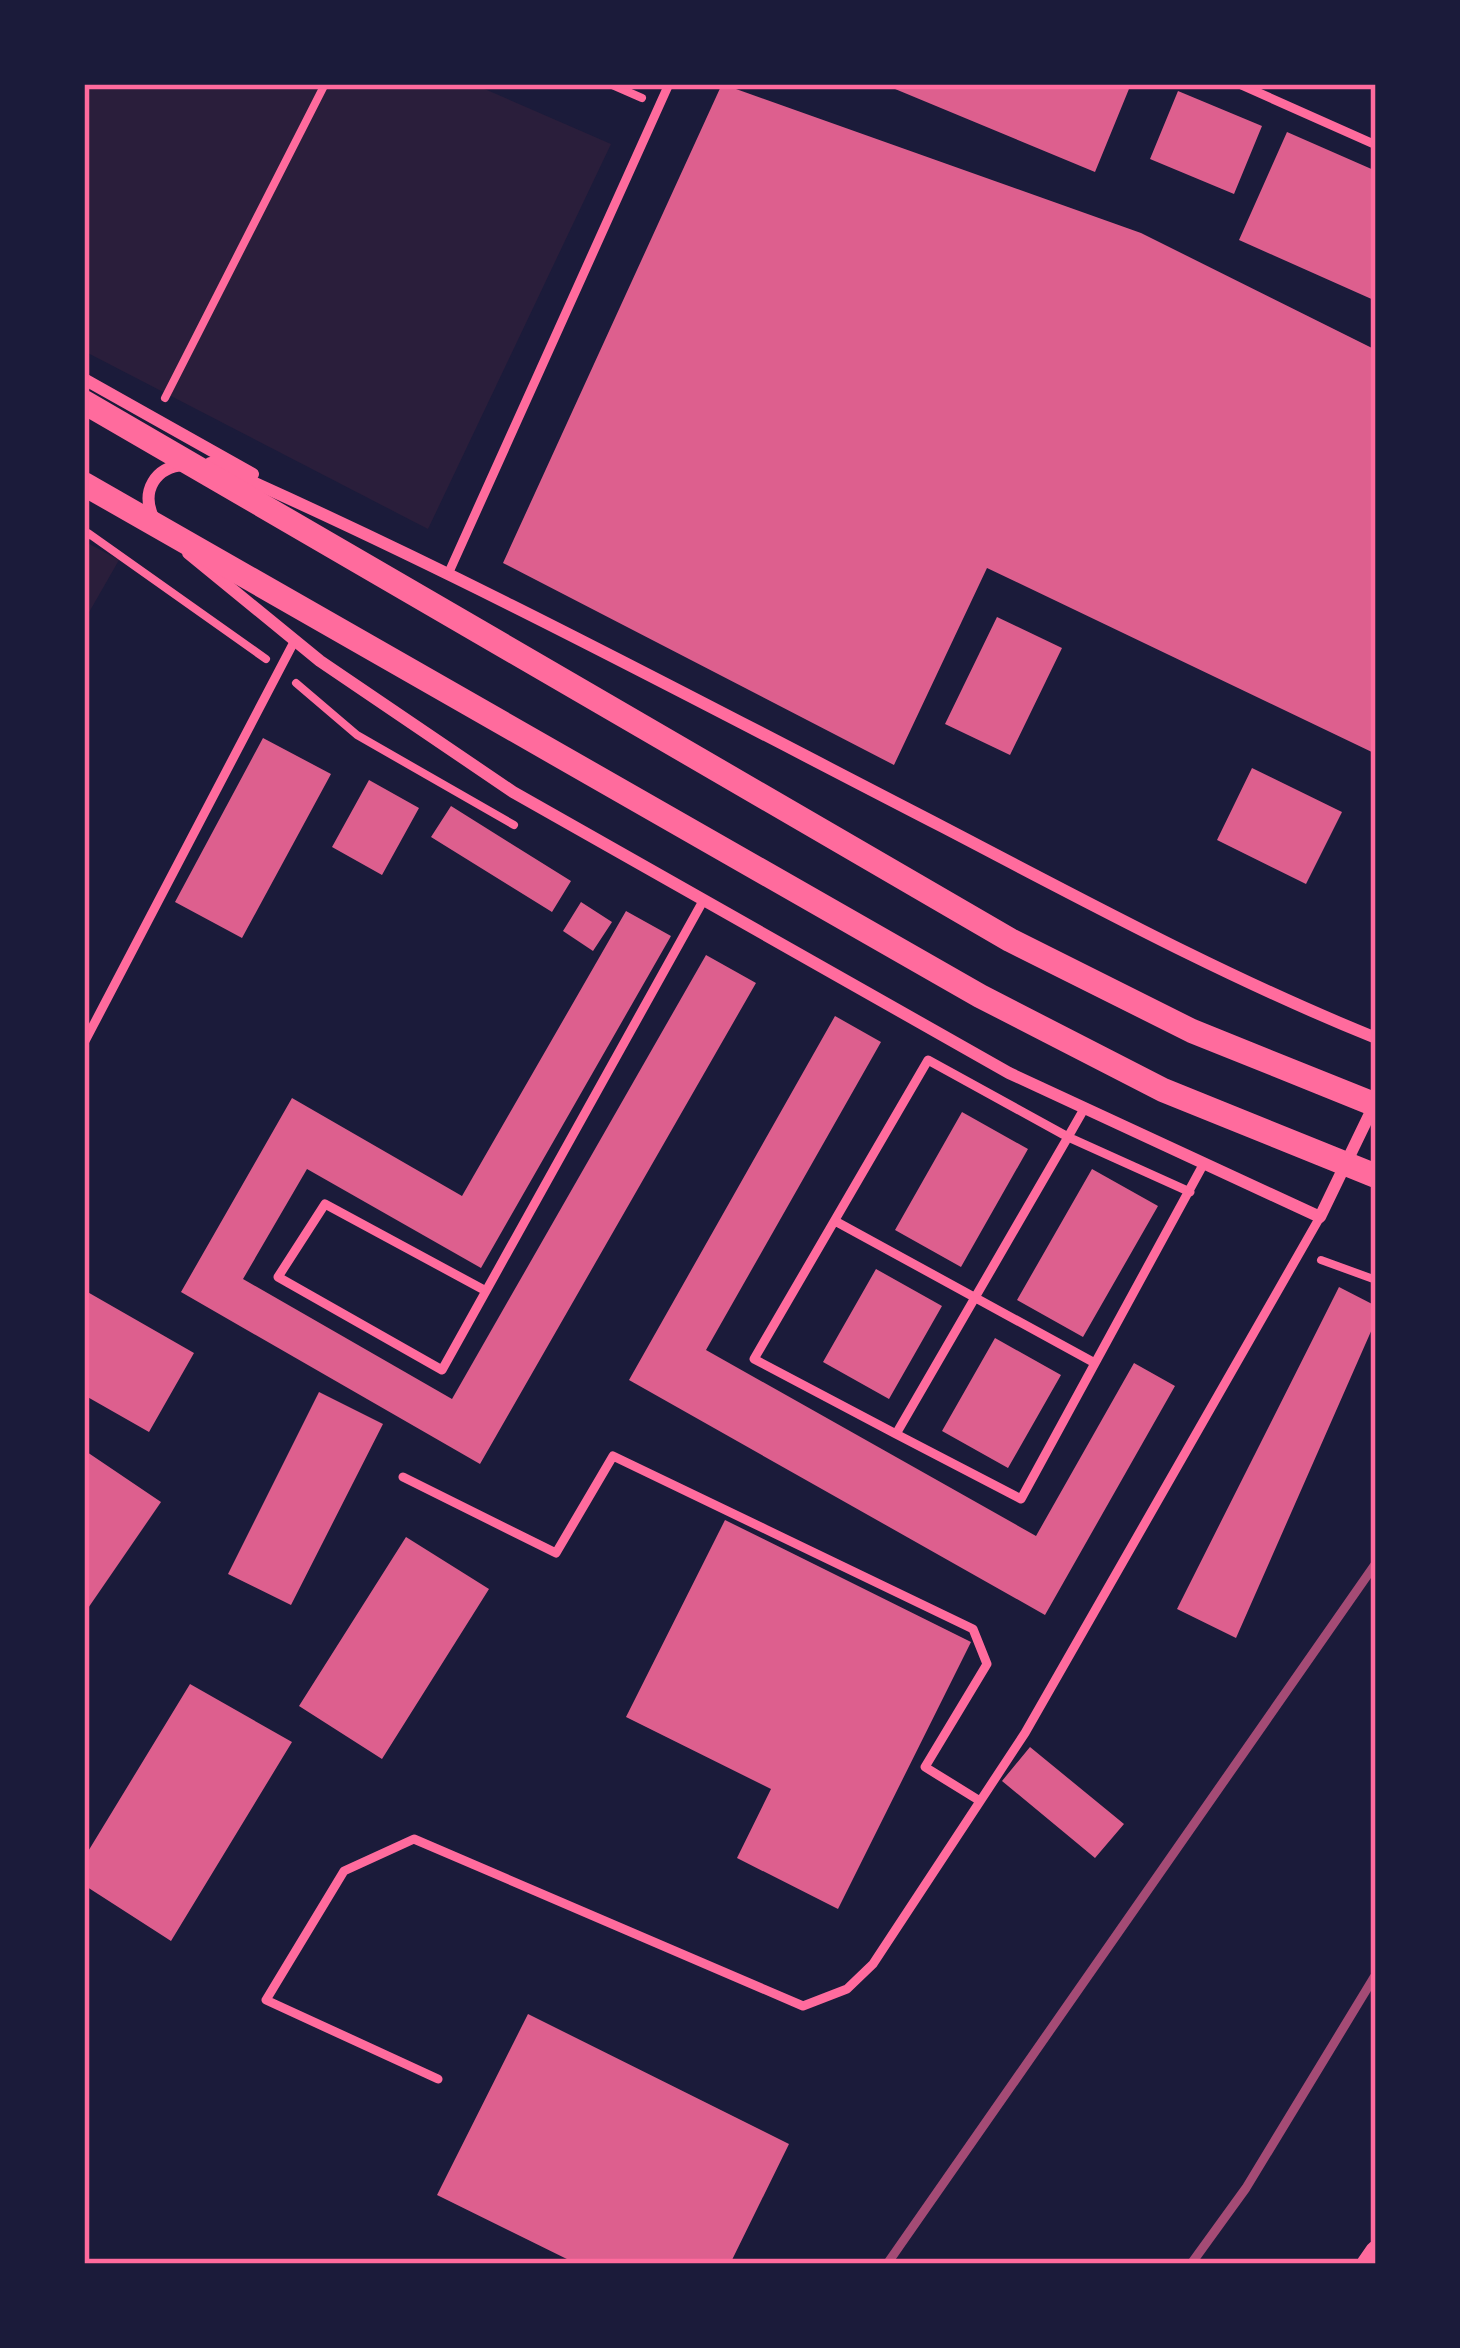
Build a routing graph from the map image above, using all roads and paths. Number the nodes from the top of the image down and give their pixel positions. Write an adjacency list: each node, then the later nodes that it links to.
1 (325, 84): 6 (path)
2 (669, 84): 14 (lane)
3 (1239, 84): 4 (lane)
4 (1376, 145)
5 (84, 379): 11 (street)
6 (164, 401)
7 (84, 402): 8 (main road)
8 (123, 424): 9 (main road); 11 (street)
9 (200, 469): 12 (street); 22 (main road)
10 (84, 484): 12 (main road)
11 (317, 510): 14 (street)
12 (164, 529): 15 (street); 26 (main road)
13 (85, 535): 16 (path)
14 (449, 572): 19 (street)
15 (295, 640): 16 (lane); 17 (street)
16 (279, 669): 20 (lane)
17 (703, 901): 18 (street); 30 (lane)
18 (942, 1036): 21 (lane); 23 (street)
19 (1376, 1038)
20 (84, 1042)
21 (928, 1060): 24 (lane); 29 (lane)
22 (1376, 1103): 28 (street)
23 (1084, 1109): 24 (lane); 25 (street)
24 (1068, 1136): 27 (lane); 31 (lane)
25 (1203, 1165): 27 (lane); 28 (street)
26 (1376, 1176)
27 (1190, 1192): 32 (lane)
28 (1320, 1217): 35 (lane)
29 (835, 1221): 31 (lane); 33 (lane)
30 (486, 1291): 30 (lane)
31 (976, 1295): 32 (lane); 33 (lane)
32 (1093, 1362): 33 (lane)
33 (896, 1434)
34 (403, 1477): 35 (lane)
35 (980, 1801): 36 (lane)
36 (439, 2079)
37 (1376, 2251): 38 (street)
38 (1367, 2264)

